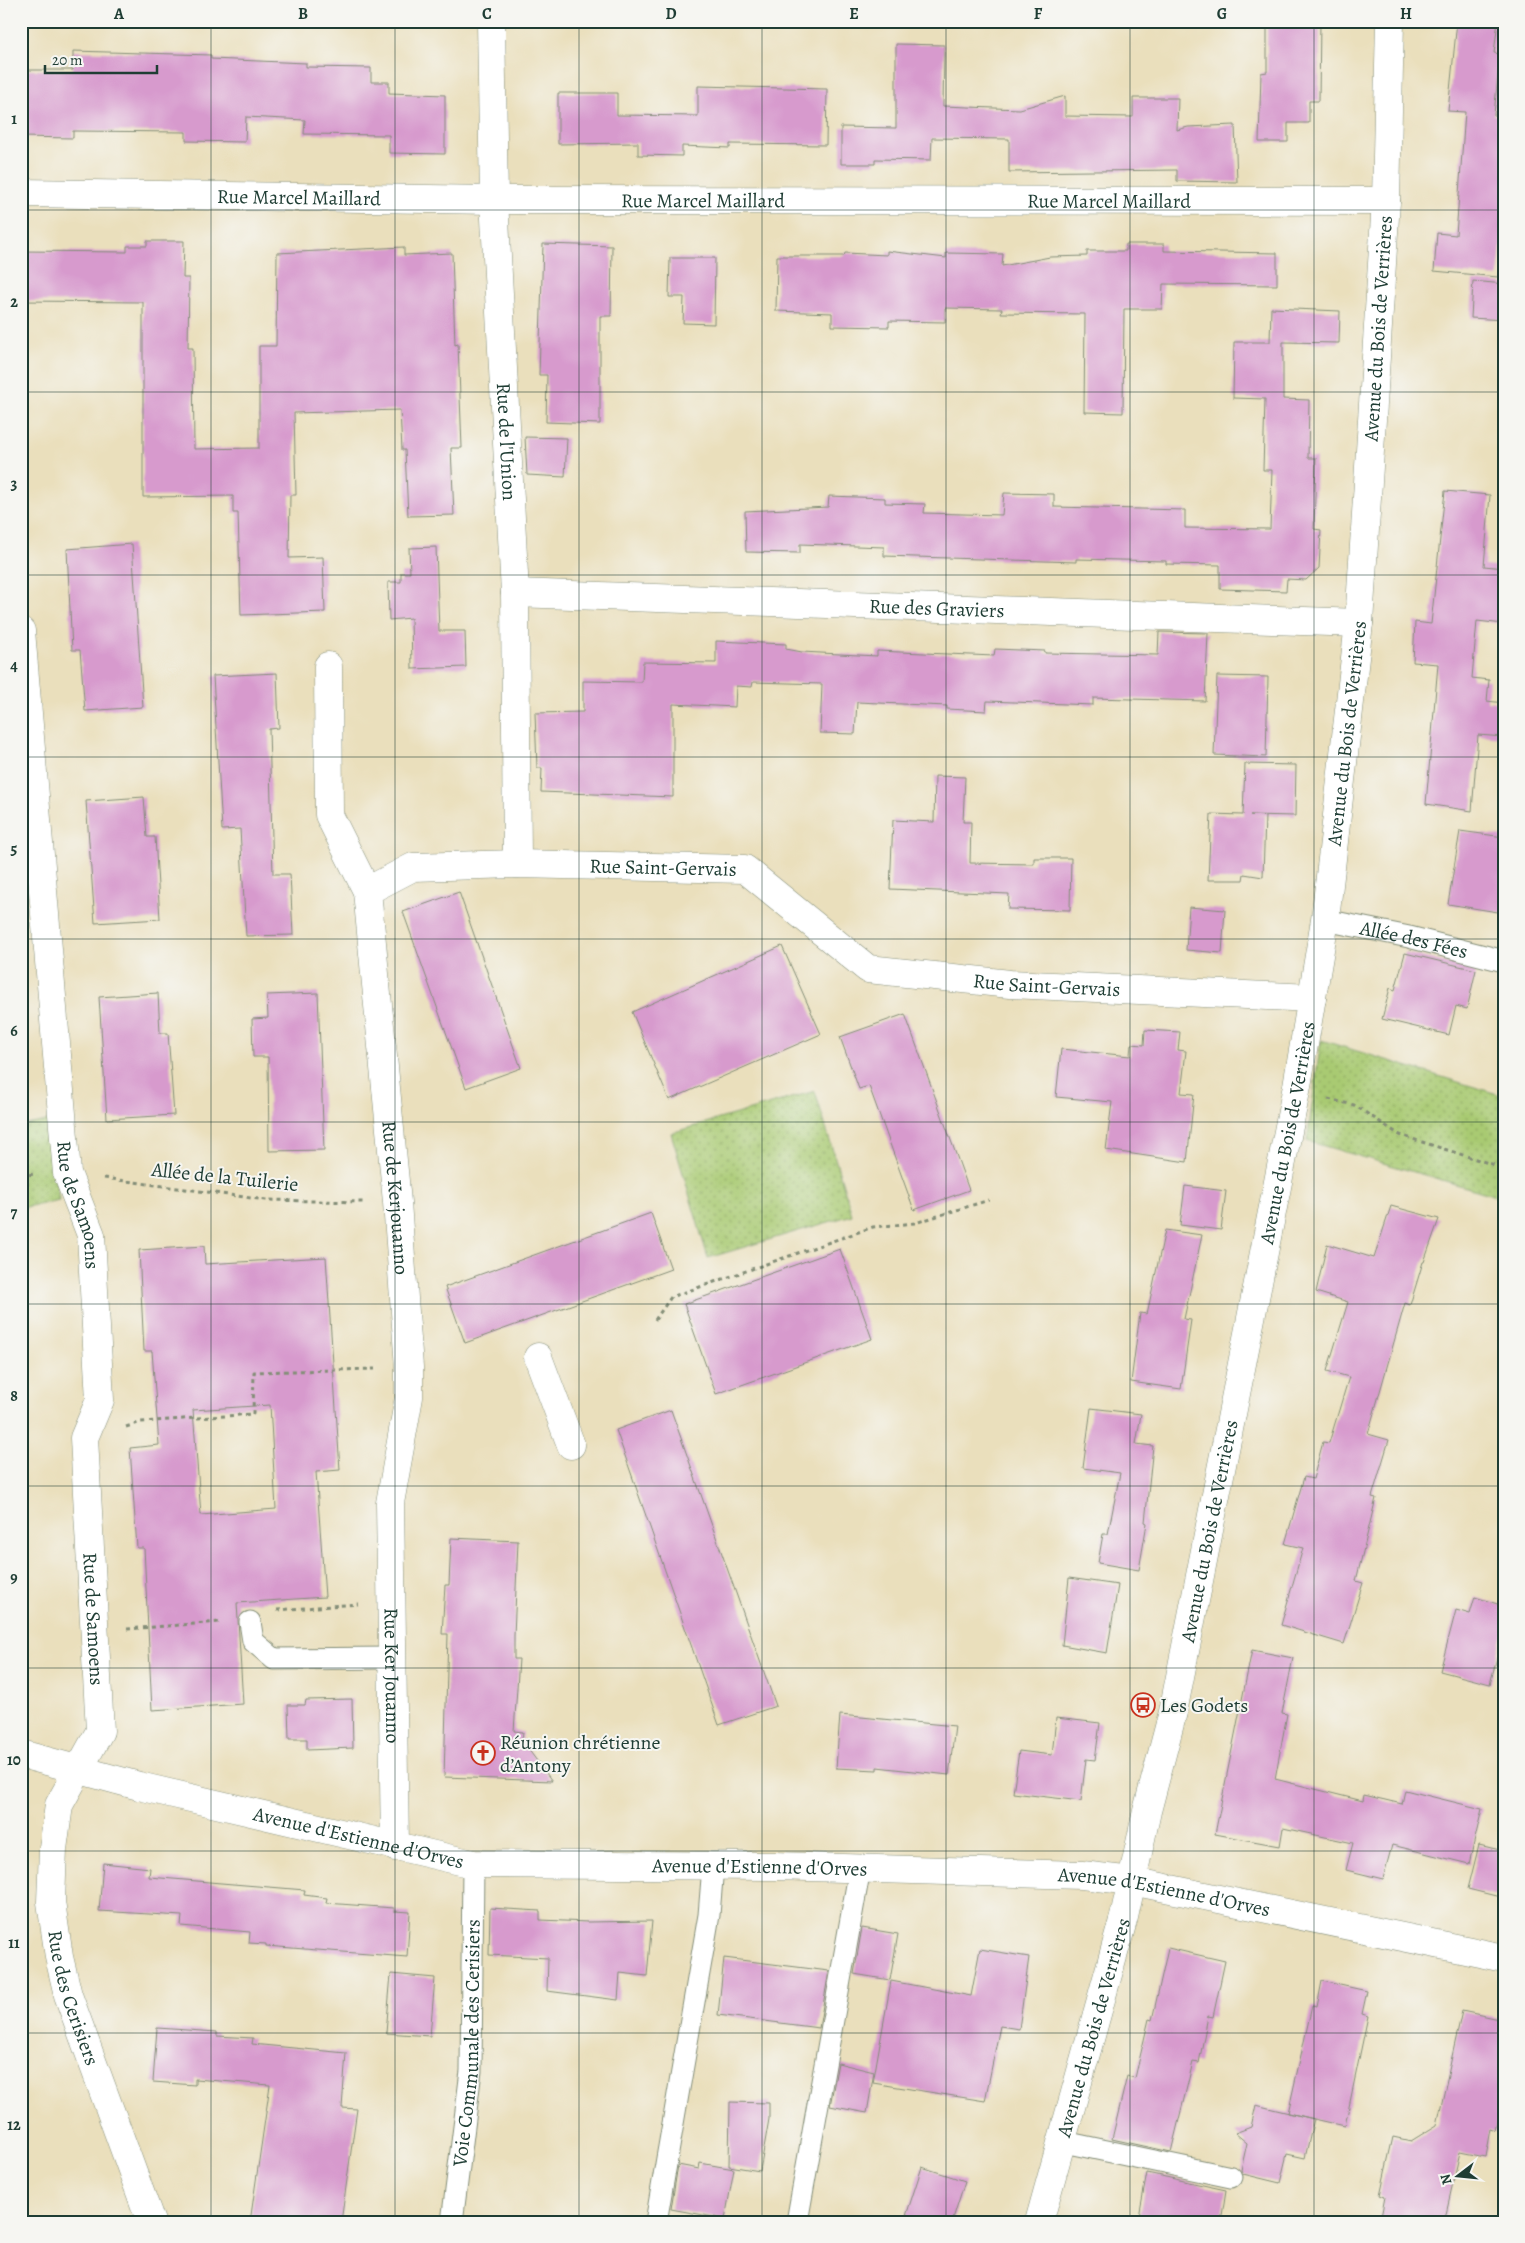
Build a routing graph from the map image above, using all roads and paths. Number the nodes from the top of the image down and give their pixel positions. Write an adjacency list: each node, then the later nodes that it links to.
1 (491, 21): 4 (street, Rue de l'Union)
2 (1390, 21): 5 (street, Avenue du Bois de Verrières)
3 (21, 193): 4 (street, Rue Marcel Maillard)
4 (494, 200): 5 (street, Rue Marcel Maillard); 6 (street, Rue de l'Union)
5 (1386, 201): 7 (street, Avenue du Bois de Verrières)
6 (515, 593): 7 (street, Rue des Graviers); 10 (street, Rue de l'Union)
7 (1359, 623): 12 (street, Avenue du Bois de Verrières)
8 (21, 631): 17 (street, Rue de Samoens)
9 (328, 666): 11 (street)
10 (517, 864): 11 (street, Rue Saint-Gervais); 14 (street, Rue Saint-Gervais)
11 (368, 891): 19 (street, Rue de Kerjouanno)
12 (1325, 920): 13 (lane, Allée des Fées); 14 (street, Avenue du Bois de Verrières)
13 (1504, 961)
14 (1312, 998): 15 (street, Avenue du Bois de Verrières)
15 (1298, 1086): 16 (path); 34 (street, Avenue du Bois de Verrières)
16 (1504, 1168)
17 (67, 1173): 19 (path, Allée de la Tuilerie); 23 (street, Rue de Samoens)
18 (989, 1200): 20 (path)
19 (397, 1202): 22 (street, Rue de Kerjouanno)
20 (654, 1320)
21 (538, 1357): 24 (street)
22 (409, 1368): 23 (path); 25 (street, Rue de Kerjouanno)
23 (84, 1438): 29 (street, Rue de Samoens)
24 (571, 1444)
25 (390, 1503): 27 (street, Rue Ker Jouanno)
26 (250, 1622): 27 (lane)
27 (392, 1658): 30 (street, Rue Ker Jouanno)
28 (21, 1754): 29 (street, Avenue d'Estienne d'Orves)
29 (80, 1771): 30 (street, Avenue d'Estienne d'Orves); 38 (street, Rue des Cerisiers)
30 (395, 1847): 31 (street, Avenue d'Estienne d'Orves)
31 (473, 1864): 32 (street, Avenue d'Estienne d'Orves); 39 (lane, Voie Communale des Cerisiers)
32 (713, 1866): 33 (street, Avenue d'Estienne d'Orves); 40 (lane)
33 (860, 1868): 34 (street, Avenue d'Estienne d'Orves); 41 (lane)
34 (1132, 1881): 35 (street, Avenue d'Estienne d'Orves); 36 (street, Avenue du Bois de Verrières)
35 (1504, 1958)
36 (1059, 2141): 37 (lane); 42 (street, Avenue du Bois de Verrières)
37 (1231, 2177)
38 (151, 2222)
39 (452, 2222)
40 (656, 2222)
41 (797, 2222)
42 (1038, 2222)

